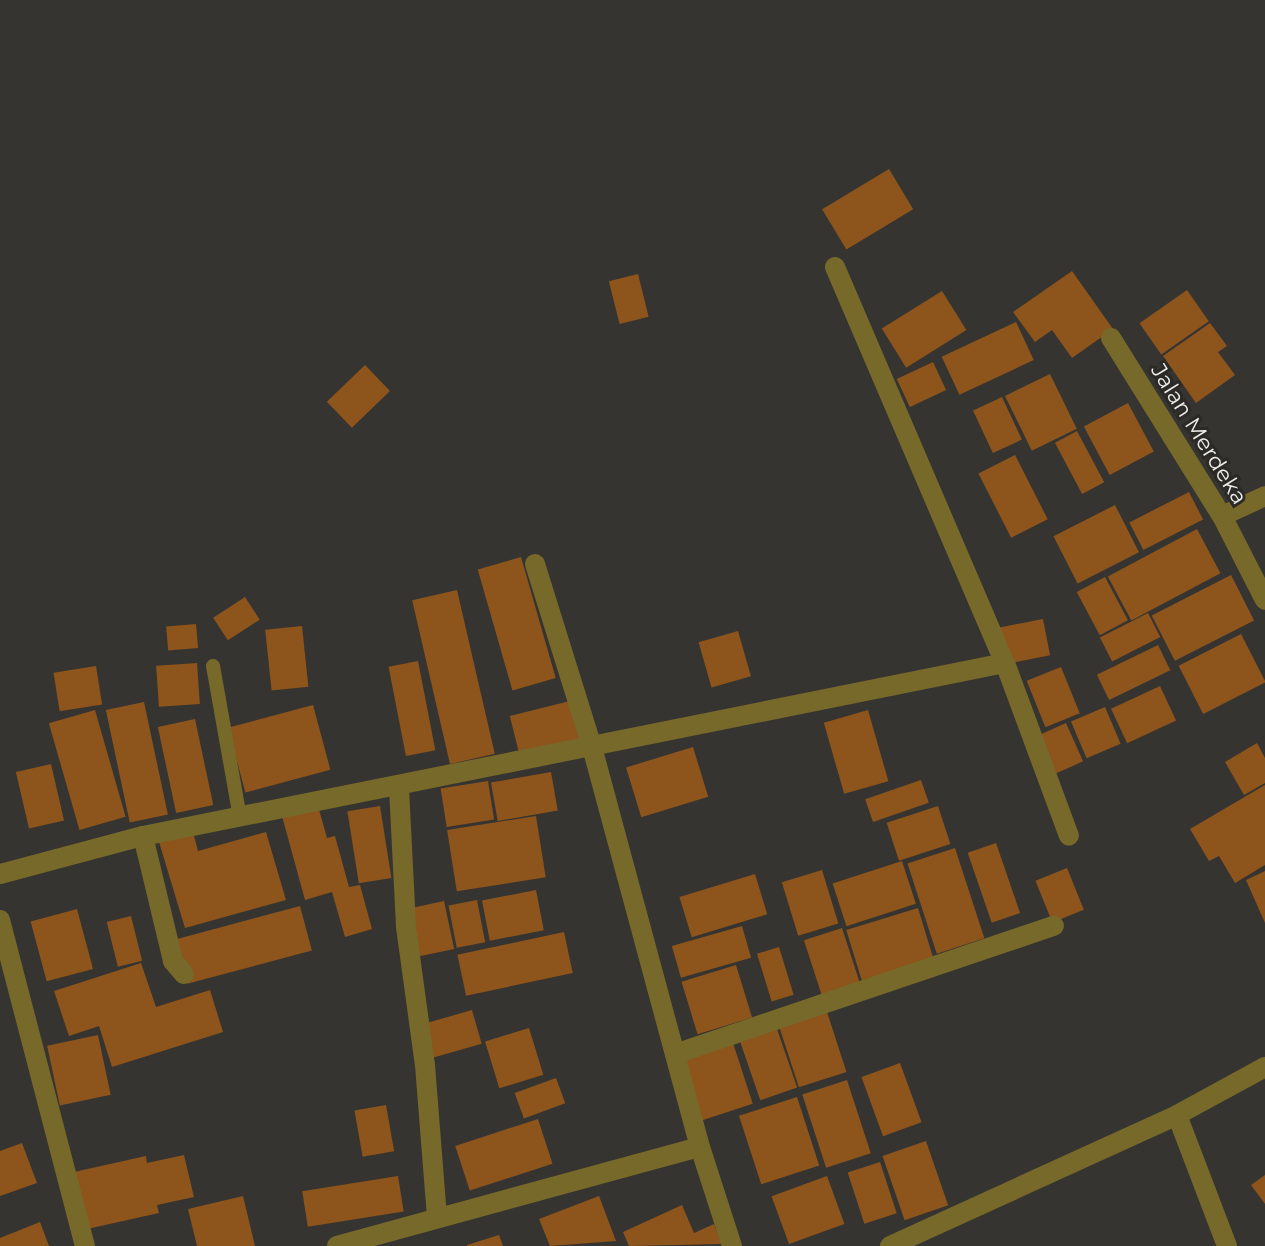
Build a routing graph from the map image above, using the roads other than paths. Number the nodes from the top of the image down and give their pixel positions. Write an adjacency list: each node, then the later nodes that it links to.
1 (835, 267): 7 (street)
2 (1111, 338): 4 (street, Jalan Merdeka)
3 (1265, 496): 4 (street)
4 (1222, 516): 6 (street, Jalan Merdeka)
5 (535, 564): 9 (street)
6 (1265, 600)
7 (1005, 663): 9 (street); 13 (street)
8 (213, 666): 11 (lane)
9 (592, 747): 10 (street); 19 (street)
10 (399, 788): 11 (street); 23 (street)
11 (240, 818): 12 (street)
12 (143, 836): 14 (street); 18 (street)
13 (1069, 836)
14 (0, 874)
15 (0, 920): 17 (street)
16 (1054, 926): 19 (street)
17 (7, 963): 24 (street)
18 (184, 974)
19 (675, 1054): 22 (street)
20 (1265, 1067): 21 (street)
21 (1177, 1115): 27 (street); 28 (street)
22 (700, 1147): 23 (street); 26 (street)
23 (437, 1217): 25 (street)
24 (85, 1246)
25 (337, 1246)
26 (732, 1246)
27 (890, 1246)
28 (1227, 1246)

